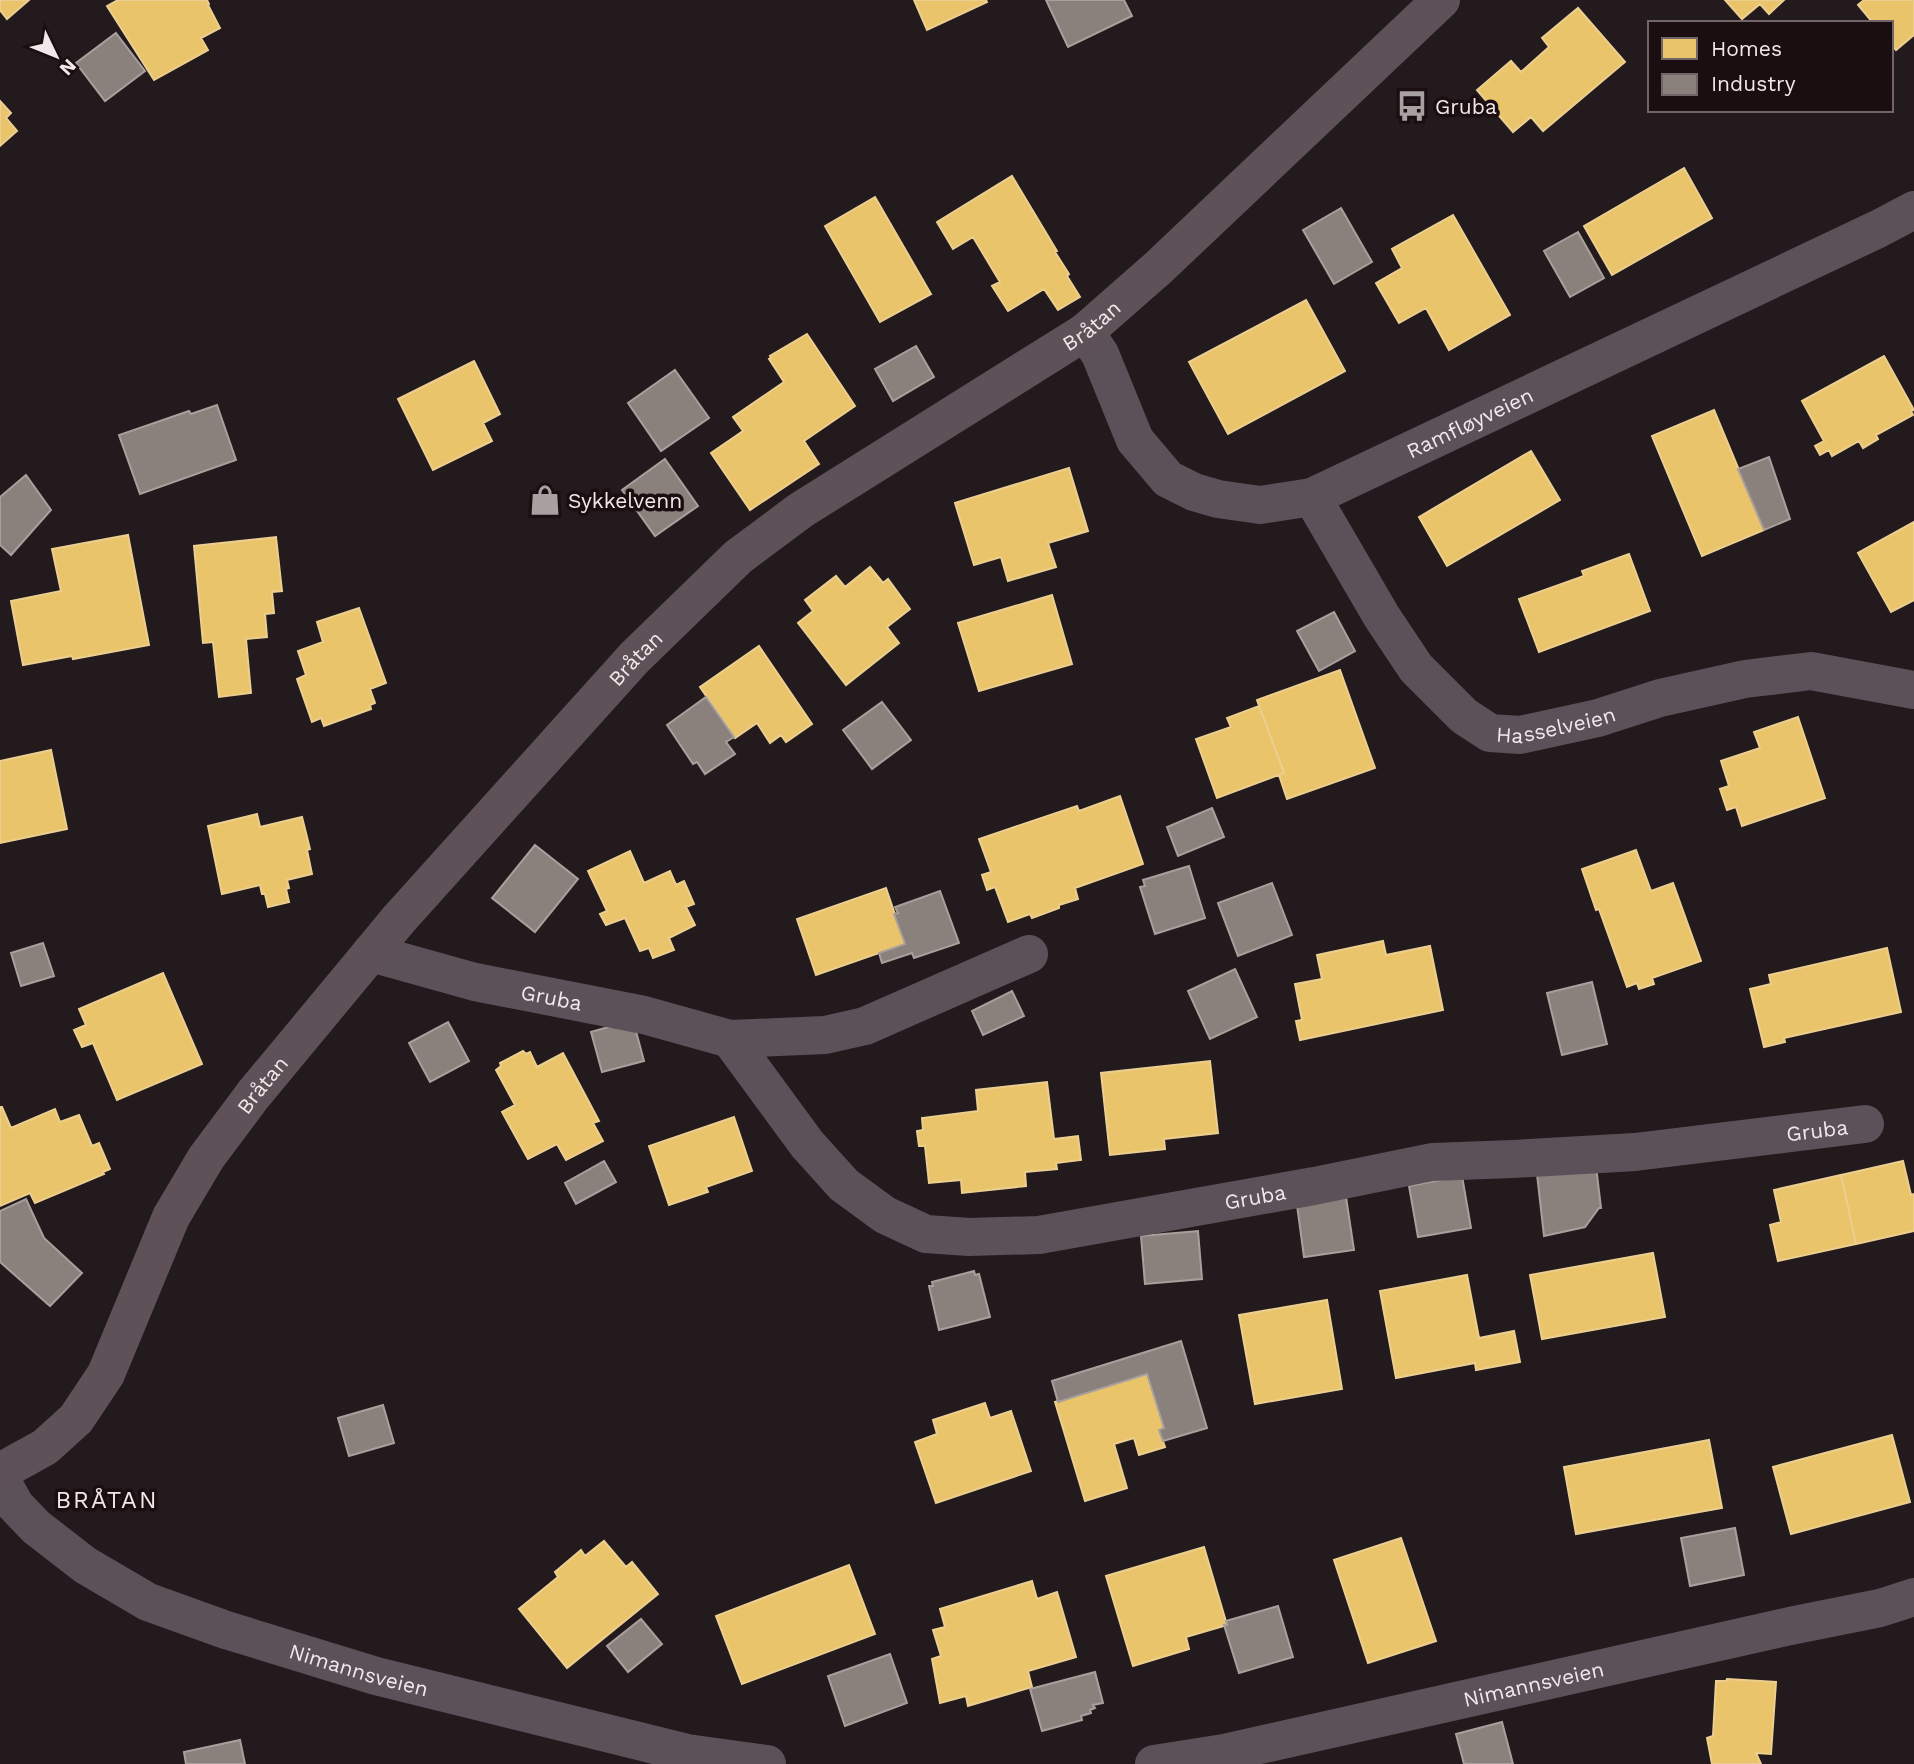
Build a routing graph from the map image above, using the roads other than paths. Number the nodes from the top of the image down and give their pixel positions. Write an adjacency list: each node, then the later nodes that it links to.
1 (1441, 0): 3 (main road, Bråtan)
2 (1914, 210): 4 (street, Ramfløyveien)
3 (1085, 332): 4 (street, Ramfløyveien); 6 (main road, Bråtan)
4 (1312, 497): 5 (street, Hasselveien)
5 (1914, 690)
6 (371, 953): 8 (street, Gruba); 10 (main road, Bråtan)
7 (1029, 954): 8 (street, Gruba)
8 (730, 1040): 9 (street, Gruba)
9 (1865, 1124)
10 (0, 1472)
11 (0, 1478): 13 (street, Nimannsveien)
12 (1914, 1597): 14 (street, Nimannsveien)
13 (767, 1764)
14 (1154, 1764)

